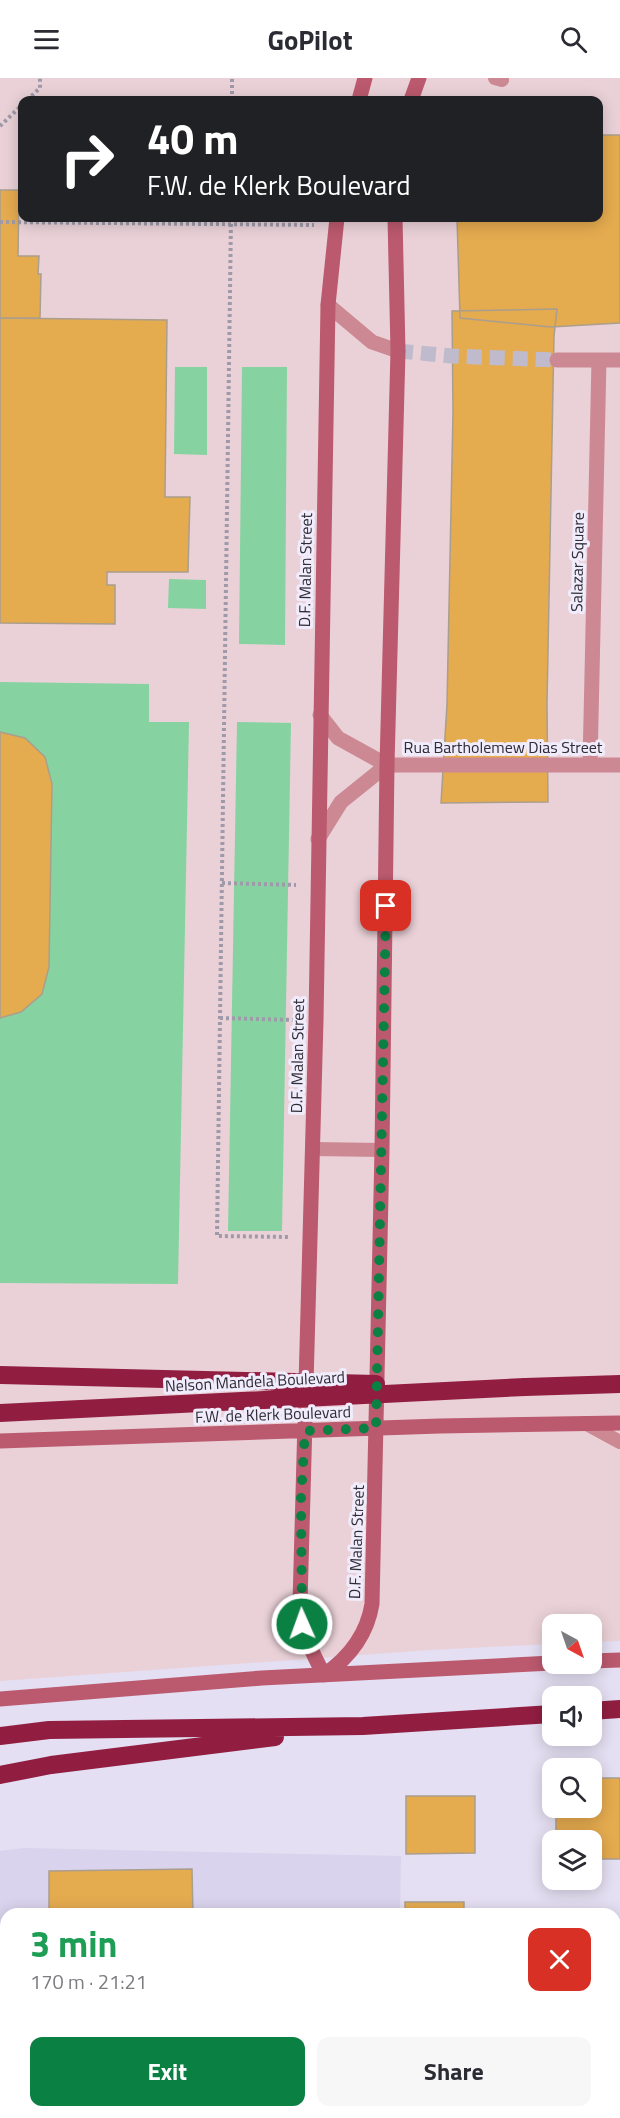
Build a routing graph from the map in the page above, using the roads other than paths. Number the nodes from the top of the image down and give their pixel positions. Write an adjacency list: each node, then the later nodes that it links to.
1 (365, 78): 3 (street)
2 (419, 78): 4 (street)
3 (360, 96)
4 (412, 96)
5 (395, 222): 8 (street, D.F. Malan Street)
6 (336, 225): 7 (street, D.F. Malan Street)
7 (328, 305): 8 (street); 12 (street, D.F. Malan Street)
8 (398, 351): 14 (street, D.F. Malan Street)
9 (557, 360): 10 (street)
10 (599, 360): 11 (street); 13 (street, Salazar Square)
11 (620, 360)
12 (320, 715): 14 (street, Rua Bartholemew Dias Street); 16 (street, D.F. Malan Street)
13 (591, 764): 14 (street, Rua Bartholemew Dias Street); 15 (street, Rua Bartholemew Dias Street)
14 (387, 765): 16 (street, Rua Bartholemew Dias Street); 18 (street, D.F. Malan Street)
15 (620, 765)
16 (318, 839): 17 (street, D.F. Malan Street)
17 (313, 1149): 18 (lane); 26 (street, D.F. Malan Street)
18 (382, 1150): 25 (street, D.F. Malan Street)
19 (0, 1375): 21 (highway, bridge)
20 (620, 1384): 21 (highway, Nelson Mandela Boulevard)
21 (525, 1387): 22 (highway, Nelson Mandela Boulevard, bridge)
22 (0, 1413)
23 (585, 1423): 24 (street, F.W. de Klerk Boulevard); 25 (street, F.W. de Klerk Boulevard); 28 (lane)
24 (620, 1423)
25 (376, 1428): 26 (street, F.W. de Klerk Boulevard); 32 (street, D.F. Malan Street)
26 (305, 1431): 27 (street, F.W. de Klerk Boulevard); 32 (street, D.F. Malan Street)
27 (0, 1441)
28 (620, 1442)
29 (620, 1660): 30 (street)
30 (602, 1661)
31 (542, 1664): 32 (street)
32 (324, 1675): 33 (street)
33 (0, 1699)
34 (620, 1709): 35 (highway)
35 (602, 1710)
36 (542, 1715): 37 (highway)
37 (363, 1726): 38 (highway); 39 (highway)
38 (0, 1736)
39 (0, 1775)

